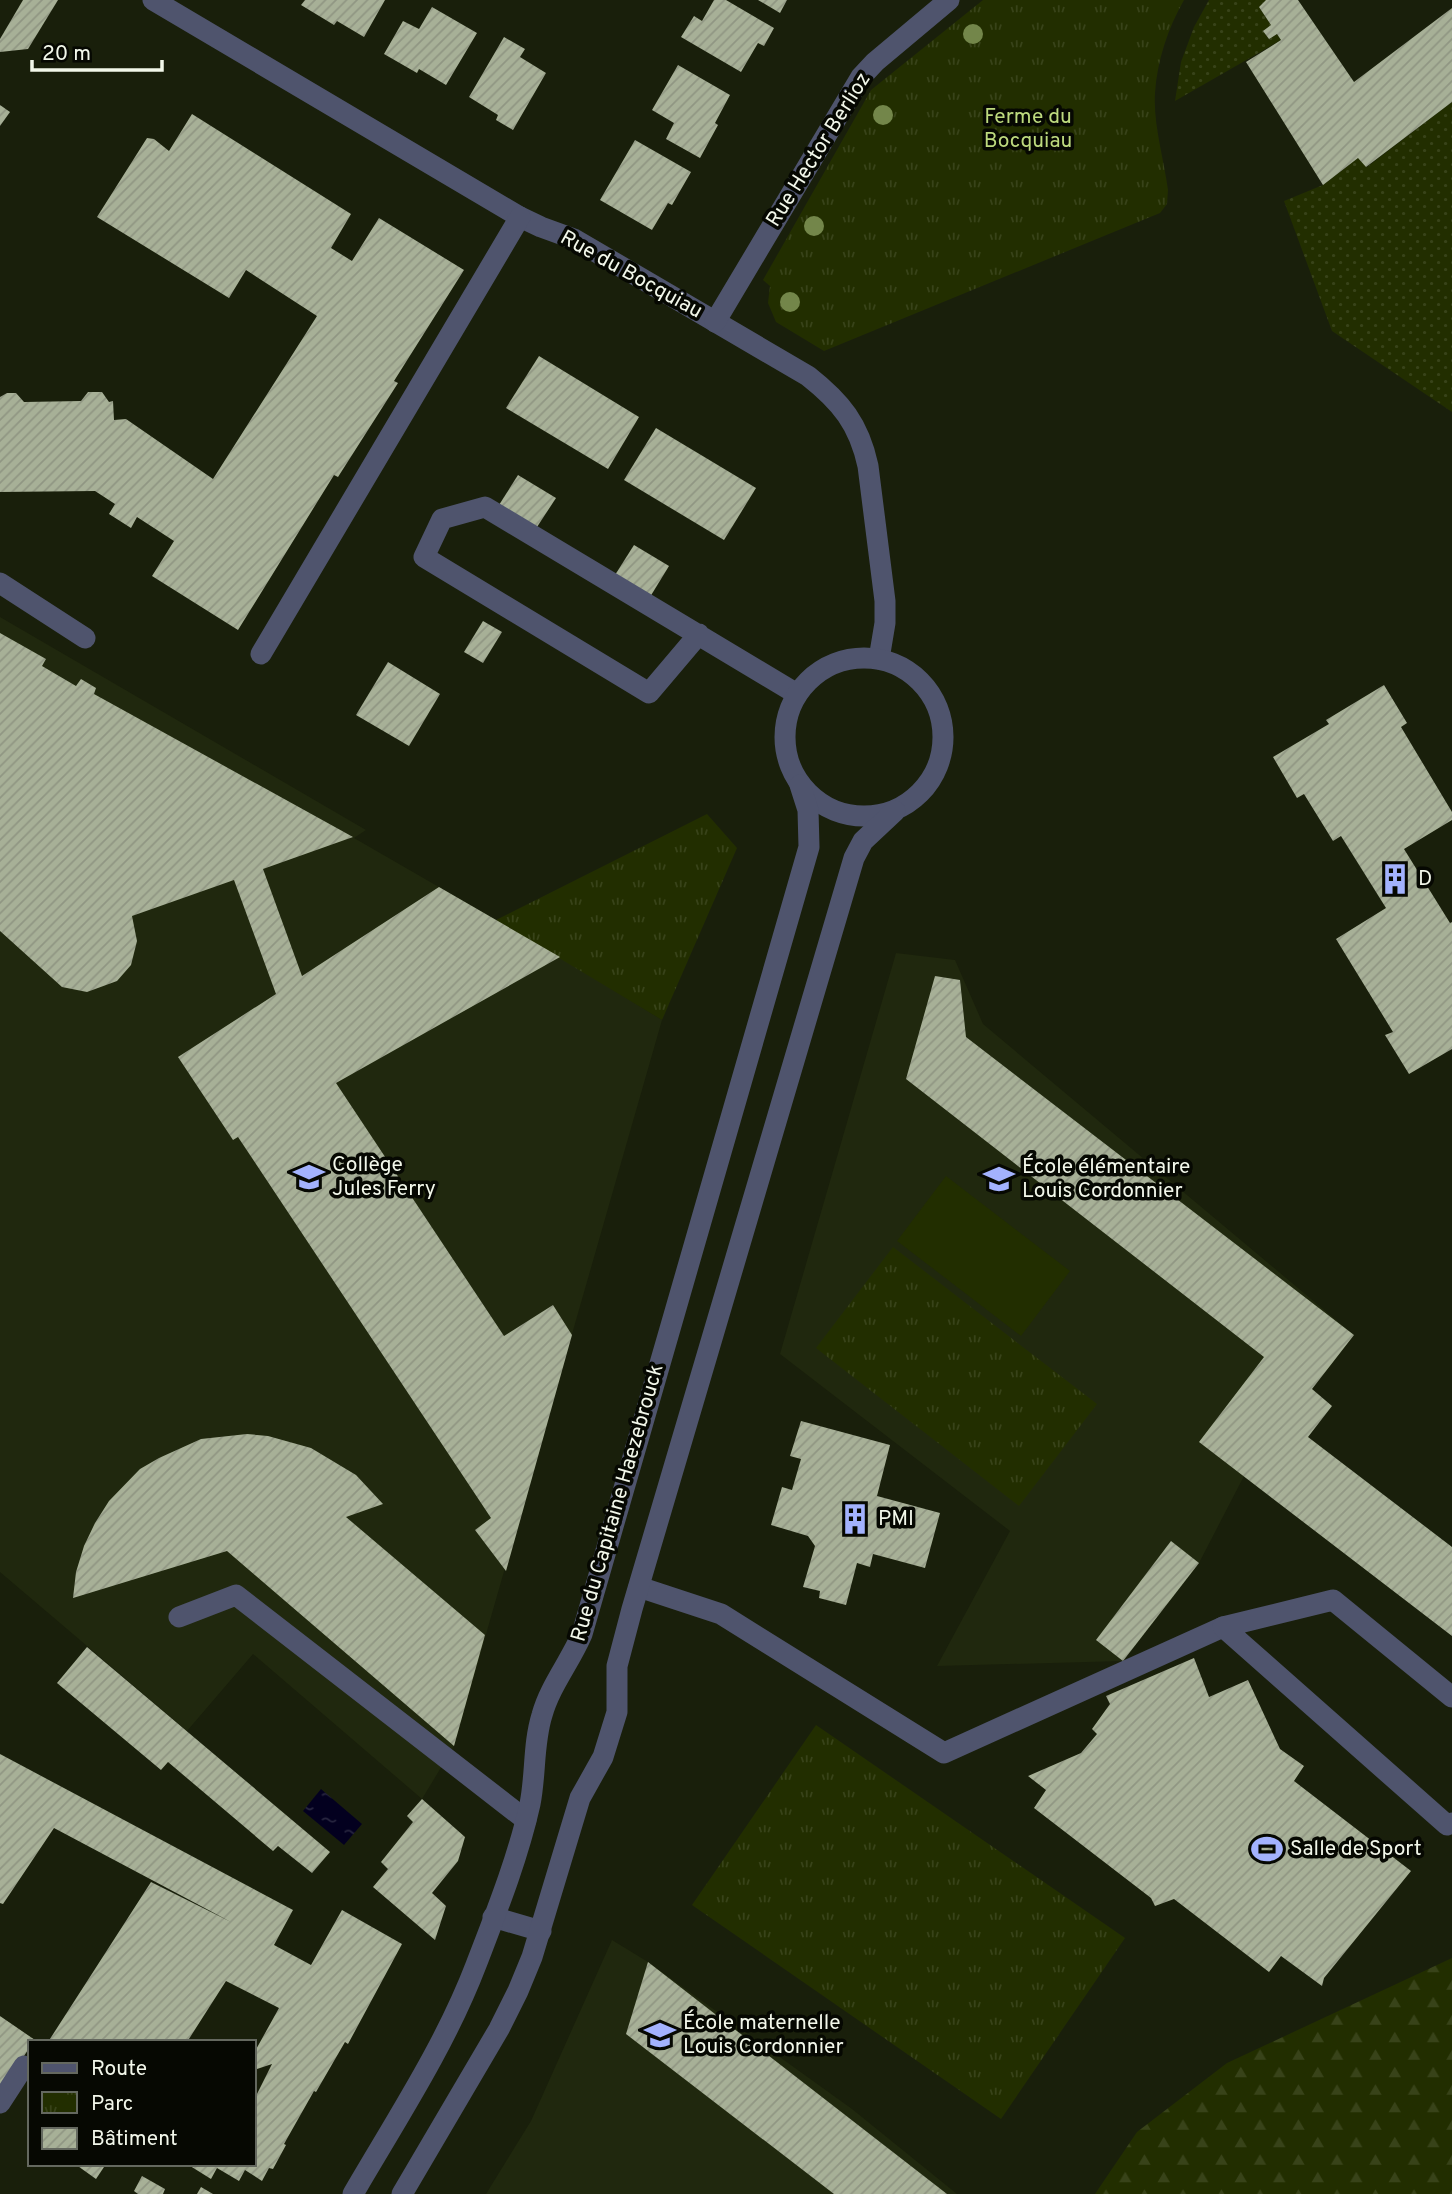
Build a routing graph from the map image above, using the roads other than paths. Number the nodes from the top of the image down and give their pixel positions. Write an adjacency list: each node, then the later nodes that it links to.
1 (153, 0): 3 (street, Rue du Bocquiau)
2 (941, 3): 4 (street, Rue Hector Berlioz)
3 (520, 217): 4 (street, Rue du Bocquiau); 8 (street)
4 (715, 322): 9 (street, Rue du Bocquiau)
5 (0, 583): 7 (street)
6 (699, 634): 6 (street); 10 (street)
7 (85, 638)
8 (261, 654)
9 (879, 659): 10 (street); 12 (street)
10 (797, 694): 11 (street)
11 (800, 785): 12 (street); 17 (street, Rue du Capitaine Haezebrouck)
12 (895, 811): 13 (street, Rue du Capitaine Haezebrouck)
13 (639, 1587): 15 (street); 20 (street, Rue du Capitaine Haezebrouck)
14 (179, 1617): 17 (street)
15 (1223, 1626): 16 (street); 18 (street)
16 (1452, 1697)
17 (526, 1820): 19 (street, Rue du Capitaine Haezebrouck)
18 (1452, 1823)
19 (494, 1917): 20 (street); 23 (street, Rue du Capitaine Haezebrouck)
20 (541, 1931): 24 (street, Rue du Capitaine Haezebrouck)
21 (24, 2066): 22 (street)
22 (0, 2103)
23 (352, 2194)
24 (402, 2194)

